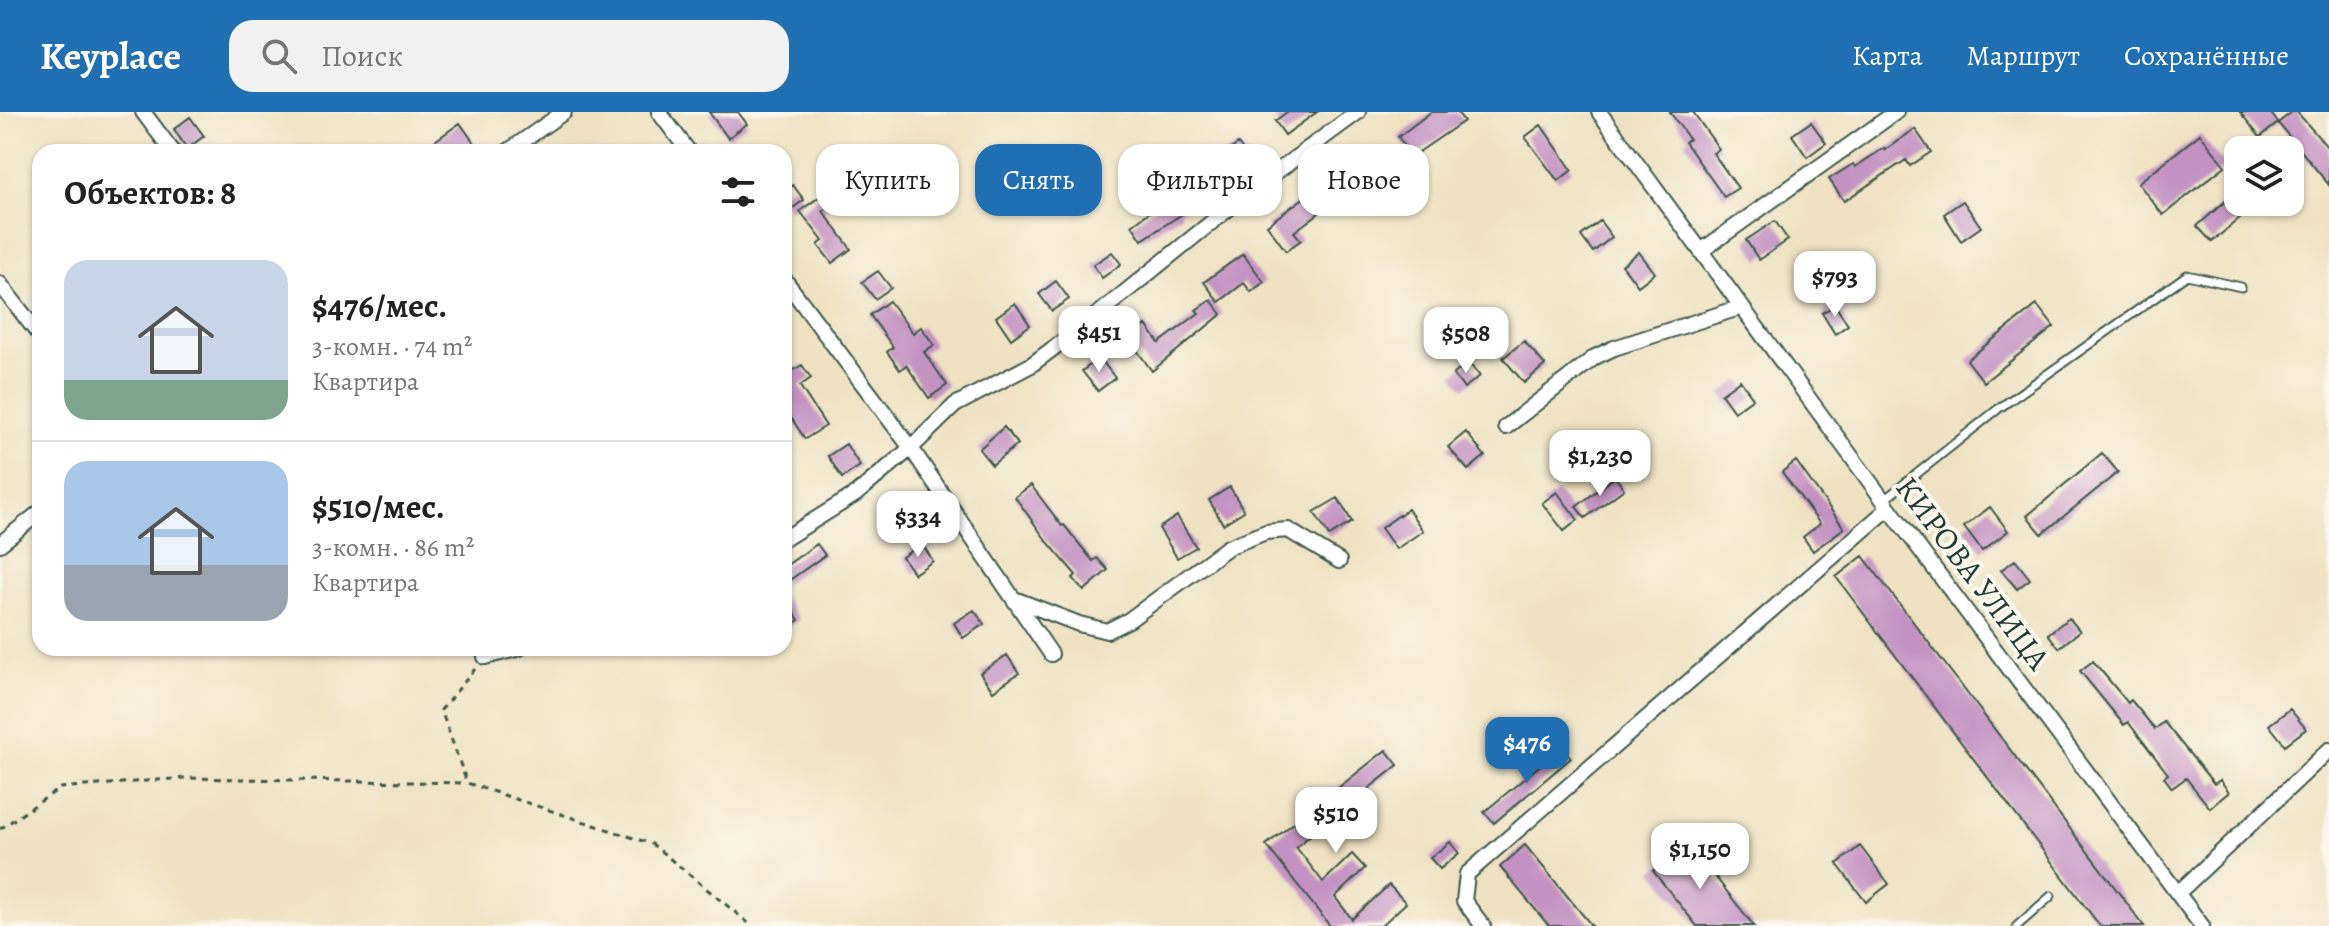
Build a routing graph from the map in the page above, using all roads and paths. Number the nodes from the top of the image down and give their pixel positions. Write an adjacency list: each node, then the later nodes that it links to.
1 (143, 112): 8 (street)
2 (564, 112): 9 (street)
3 (659, 112): 10 (street)
4 (1358, 112): 18 (street)
5 (1599, 112): 11 (street, КИРОВА УЛИЦА)
6 (1896, 112): 7 (street)
7 (1878, 117): 11 (street)
8 (167, 144)
9 (518, 144)
10 (683, 144)
11 (1701, 251): 15 (street, КИРОВА УЛИЦА)
12 (0, 284): 16 (street)
13 (2241, 287): 19 (lane)
14 (792, 290): 18 (street)
15 (1742, 307): 17 (street); 19 (street, КИРОВА УЛИЦА)
16 (32, 326)
17 (1506, 427)
18 (911, 448): 21 (street); 24 (street)
19 (1886, 504): 30 (street, КИРОВА УЛИЦА); 33 (street)
20 (32, 518): 22 (street)
21 (792, 534)
22 (0, 544)
23 (1339, 561): 24 (street)
24 (1013, 599): 25 (street)
25 (1051, 654)
26 (482, 656): 28 (path)
27 (2329, 750): 30 (street)
28 (467, 783): 29 (path); 32 (path)
29 (0, 829)
30 (2178, 893): 35 (street, КИРОВА УЛИЦА)
31 (2051, 896): 34 (lane)
32 (752, 926)
33 (1483, 926)
34 (2017, 926)
35 (2202, 926)

